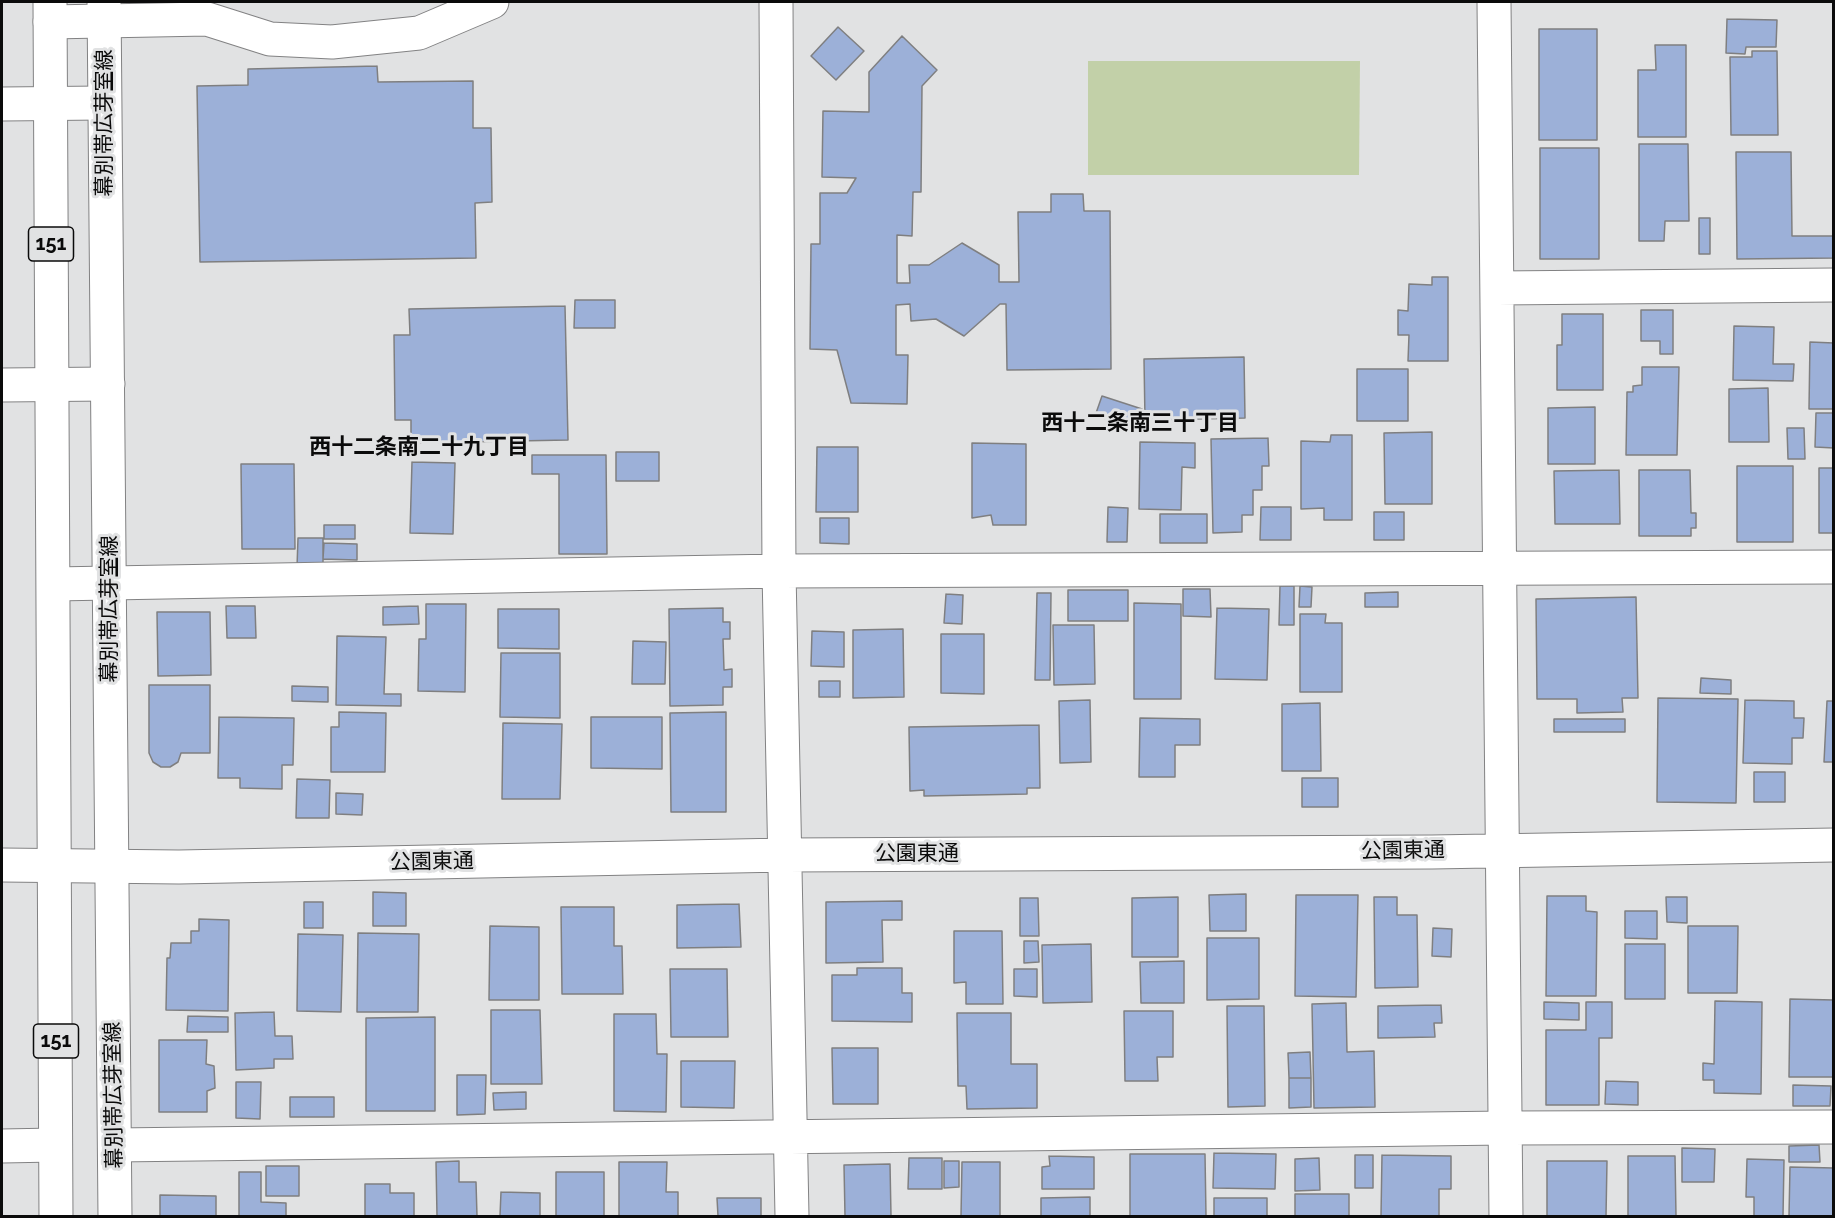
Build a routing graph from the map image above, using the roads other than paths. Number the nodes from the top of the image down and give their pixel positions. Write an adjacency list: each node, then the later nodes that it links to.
1 (492, 2): 4 (street)
2 (776, 2): 17 (street)
3 (1494, 2): 11 (street)
4 (207, 10): 5 (street)
5 (104, 11): 6 (street); 9 (street, 幕別帯広芽室線)
6 (50, 12): 8 (street, 151)
7 (2, 104): 8 (street)
8 (50, 104): 9 (street); 12 (street, 151)
9 (103, 104): 13 (street, 幕別帯広芽室線)
10 (1833, 285): 11 (street)
11 (1497, 288): 16 (street)
12 (52, 384): 13 (street); 14 (street); 19 (street, 151)
13 (108, 384): 18 (street, 幕別帯広芽室線)
14 (2, 385)
15 (1833, 567): 16 (street)
16 (1501, 570): 17 (street); 21 (street)
17 (779, 571): 18 (street); 22 (street)
18 (110, 583): 19 (street); 25 (street, 幕別帯広芽室線)
19 (54, 584): 23 (street, 151)
20 (1833, 845): 21 (street, 公園東通)
21 (1504, 848): 22 (street, 公園東通); 27 (street)
22 (785, 855): 25 (street, 公園東通); 28 (street)
23 (56, 865): 24 (street, 公園東通); 25 (street, 公園東通); 29 (street, 151)
24 (2, 866)
25 (111, 866): 30 (street, 幕別帯広芽室線)
26 (1833, 1127): 27 (street)
27 (1506, 1128): 28 (street); 35 (street)
28 (791, 1136): 30 (street); 34 (street)
29 (56, 1145): 31 (street); 32 (street, 151)
30 (115, 1145): 33 (street, 幕別帯広芽室線)
31 (2, 1146)
32 (56, 1216)
33 (115, 1216)
34 (792, 1216)
35 (1506, 1216)

